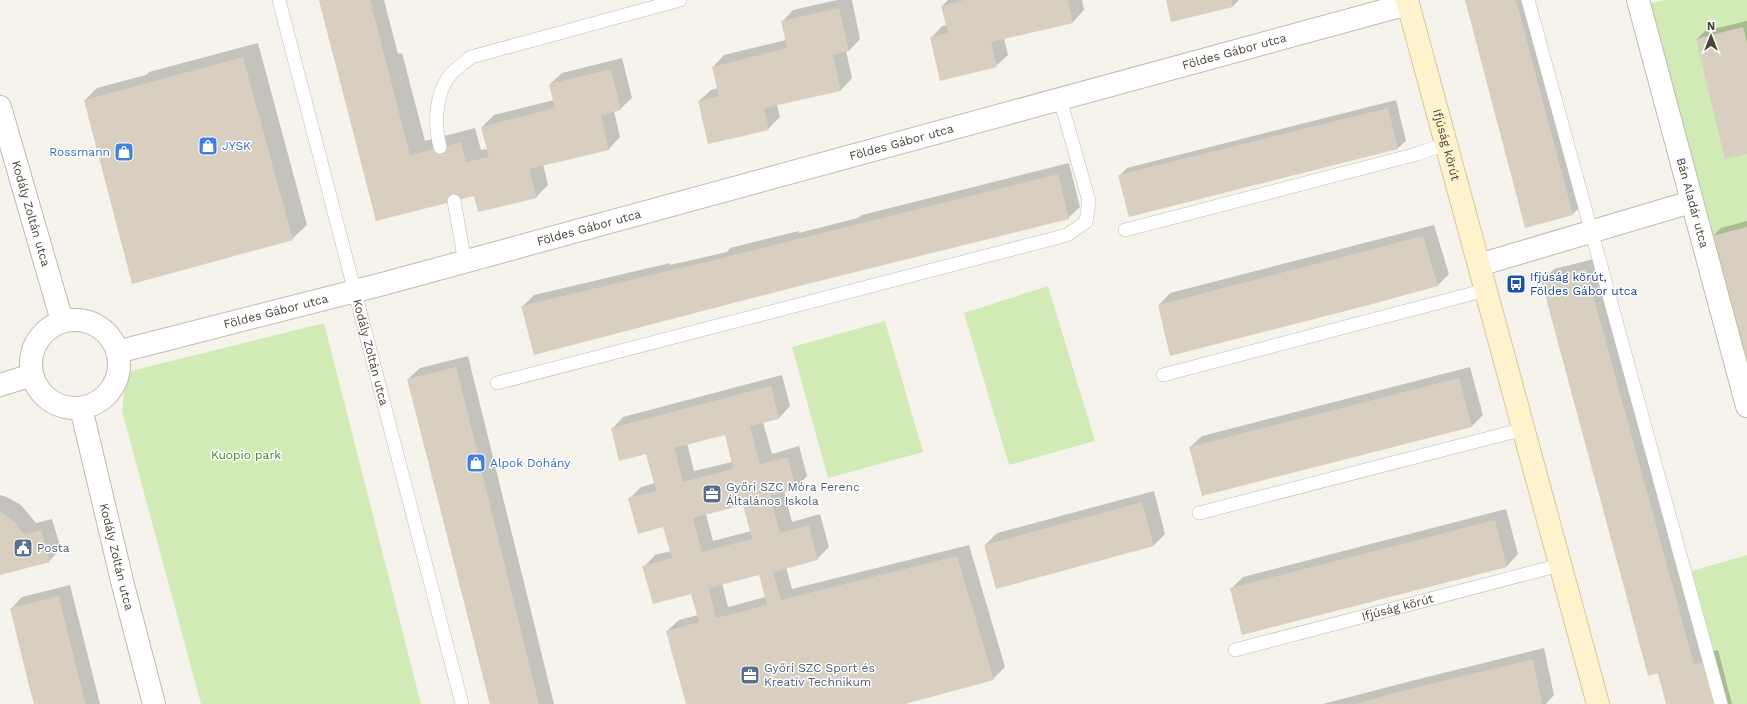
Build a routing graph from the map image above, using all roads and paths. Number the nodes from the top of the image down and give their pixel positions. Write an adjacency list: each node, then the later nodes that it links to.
1 (279, 0): 17 (lane, Kodály Zoltán utca)
2 (680, 0): 9 (lane)
3 (1528, 0): 13 (lane)
4 (1638, 0): 11 (street, Bán Aladár utca)
5 (1408, 2): 6 (street, Földes Gábor utca); 8 (street, Ifjúság körút)
6 (1060, 99): 14 (street, Földes Gábor utca); 22 (lane)
7 (0, 107): 18 (street, Kodály Zoltán utca)
8 (1446, 144): 12 (lane); 15 (street, Ifjúság körút)
9 (440, 147)
10 (454, 201): 14 (lane)
11 (1691, 202): 13 (street); 24 (street, Bán Aladár utca)
12 (1125, 230)
13 (1592, 231): 15 (street); 33 (lane)
14 (465, 262): 17 (street, Földes Gábor utca)
15 (1479, 265): 16 (street, Ifjúság körút)
16 (1486, 290): 20 (lane); 26 (street, Ifjúság körút)
17 (355, 291): 19 (street, Földes Gábor utca); 31 (lane, Kodály Zoltán utca)
18 (62, 321): 19 (street); 21 (street)
19 (117, 352): 25 (street)
20 (1163, 375)
21 (32, 376): 23 (street); 25 (street)
22 (497, 384)
23 (0, 385)
24 (1747, 406)
25 (81, 408): 30 (street, Kodály Zoltán utca)
26 (1524, 429): 27 (lane); 28 (street, Ifjúság körút)
27 (1199, 513)
28 (1560, 565): 29 (lane, Ifjúság körút); 32 (street, Ifjúság körút)
29 (1235, 650)
30 (154, 704)
31 (462, 704)
32 (1598, 704)
33 (1721, 704)

